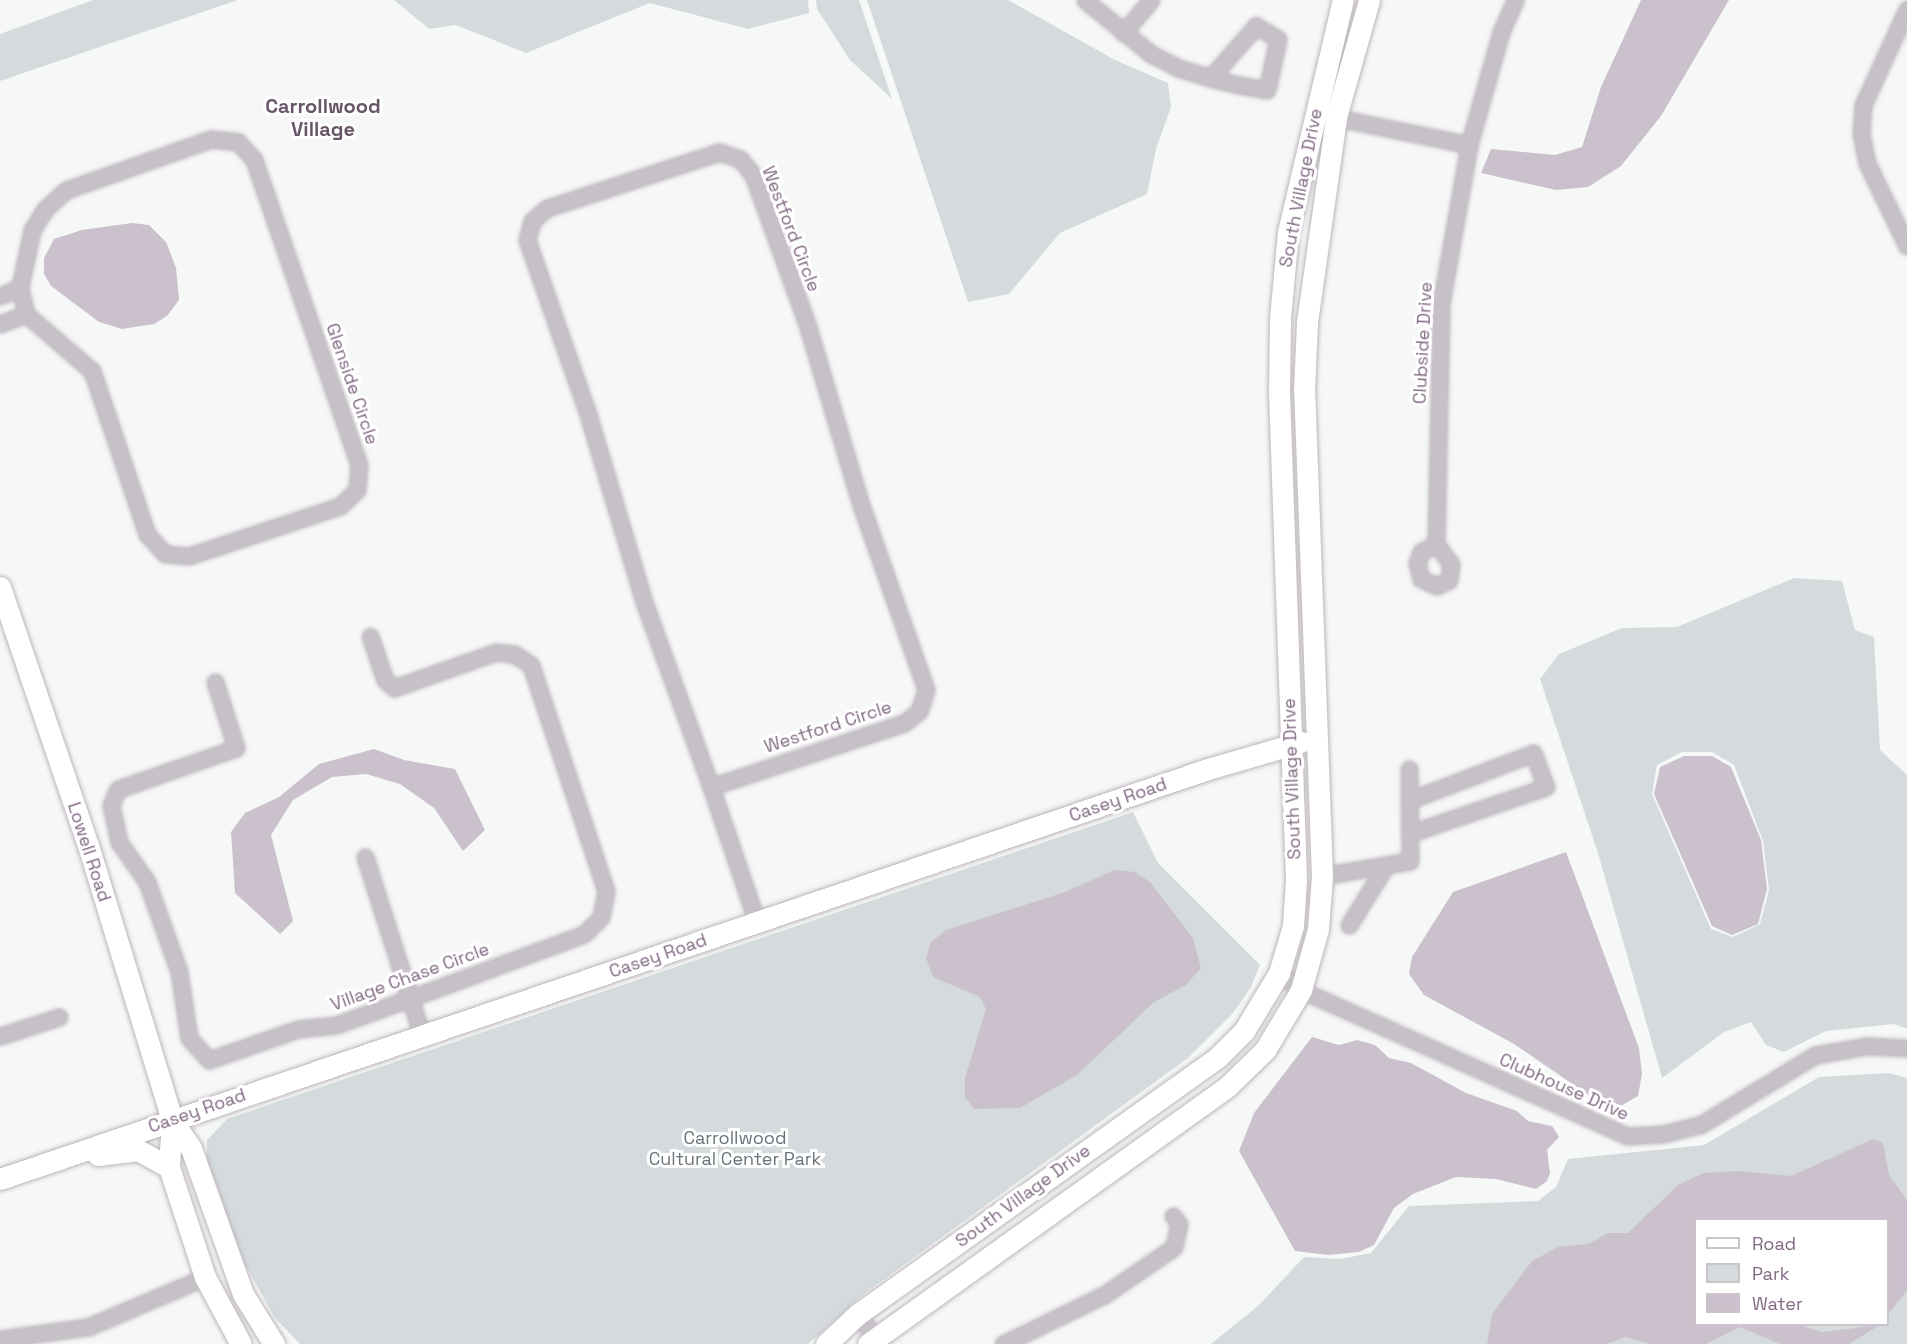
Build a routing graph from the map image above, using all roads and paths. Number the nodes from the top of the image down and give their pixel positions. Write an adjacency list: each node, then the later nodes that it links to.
1 (1085, 0): 7 (street)
2 (1151, 0): 7 (street)
3 (1342, 0): 9 (street, South Village Drive)
4 (1369, 0): 10 (street, South Village Drive)
5 (1515, 0): 11 (street, Clubside Drive)
6 (1907, 9): 12 (street)
7 (1123, 33): 8 (street)
8 (1210, 78): 8 (street)
9 (1314, 113): 10 (street); 22 (street, South Village Drive)
10 (1336, 117): 11 (street); 21 (street, South Village Drive)
11 (1469, 145): 17 (street, Clubside Drive)
12 (1907, 246)
13 (20, 288): 14 (street); 15 (street, Glenside Circle); 15 (street, Glenside Circle)
14 (0, 296)
15 (26, 314): 16 (street)
16 (0, 324)
17 (1437, 544)
18 (0, 587): 39 (street, Lowell Road)
19 (370, 636): 34 (street, Village Chase Circle)
20 (214, 682): 34 (street, Village Chase Circle)
21 (1317, 741): 22 (street, Casey Road); 29 (street, South Village Drive)
22 (1290, 742): 30 (street, Casey Road); 32 (street, South Village Drive)
23 (1409, 769): 25 (street)
24 (711, 787): 24 (street, Westford Circle); 30 (street, Westford Circle)
25 (1410, 800): 26 (street); 26 (street)
26 (1411, 833): 28 (street)
27 (365, 857): 34 (street)
28 (1386, 865): 29 (street); 31 (street)
29 (1322, 876): 33 (street, South Village Drive)
30 (757, 922): 37 (street, Casey Road)
31 (1349, 925)
32 (1279, 973): 33 (street, Clubhouse Drive); 45 (street, South Village Drive)
33 (1301, 990): 38 (street, Clubhouse Drive); 47 (street, South Village Drive)
34 (411, 998): 37 (street)
35 (59, 1017): 36 (street)
36 (0, 1036)
37 (422, 1036): 39 (street, Casey Road)
38 (1907, 1048)
39 (172, 1120): 40 (street, Casey Road); 41 (street, Lowell Road); 50 (street, Lowell Road)
40 (77, 1153): 41 (street); 42 (street, Casey Road)
41 (169, 1167): 44 (street, Lowell Road)
42 (0, 1179)
43 (1173, 1216): 52 (street)
44 (205, 1277): 46 (street); 48 (street, Lowell Road); 49 (street)
45 (858, 1314): 47 (street); 51 (street, South Village Drive)
46 (0, 1339)
47 (874, 1342)
48 (241, 1344)
49 (268, 1344)
50 (274, 1344)
51 (826, 1344)
52 (1004, 1344)

